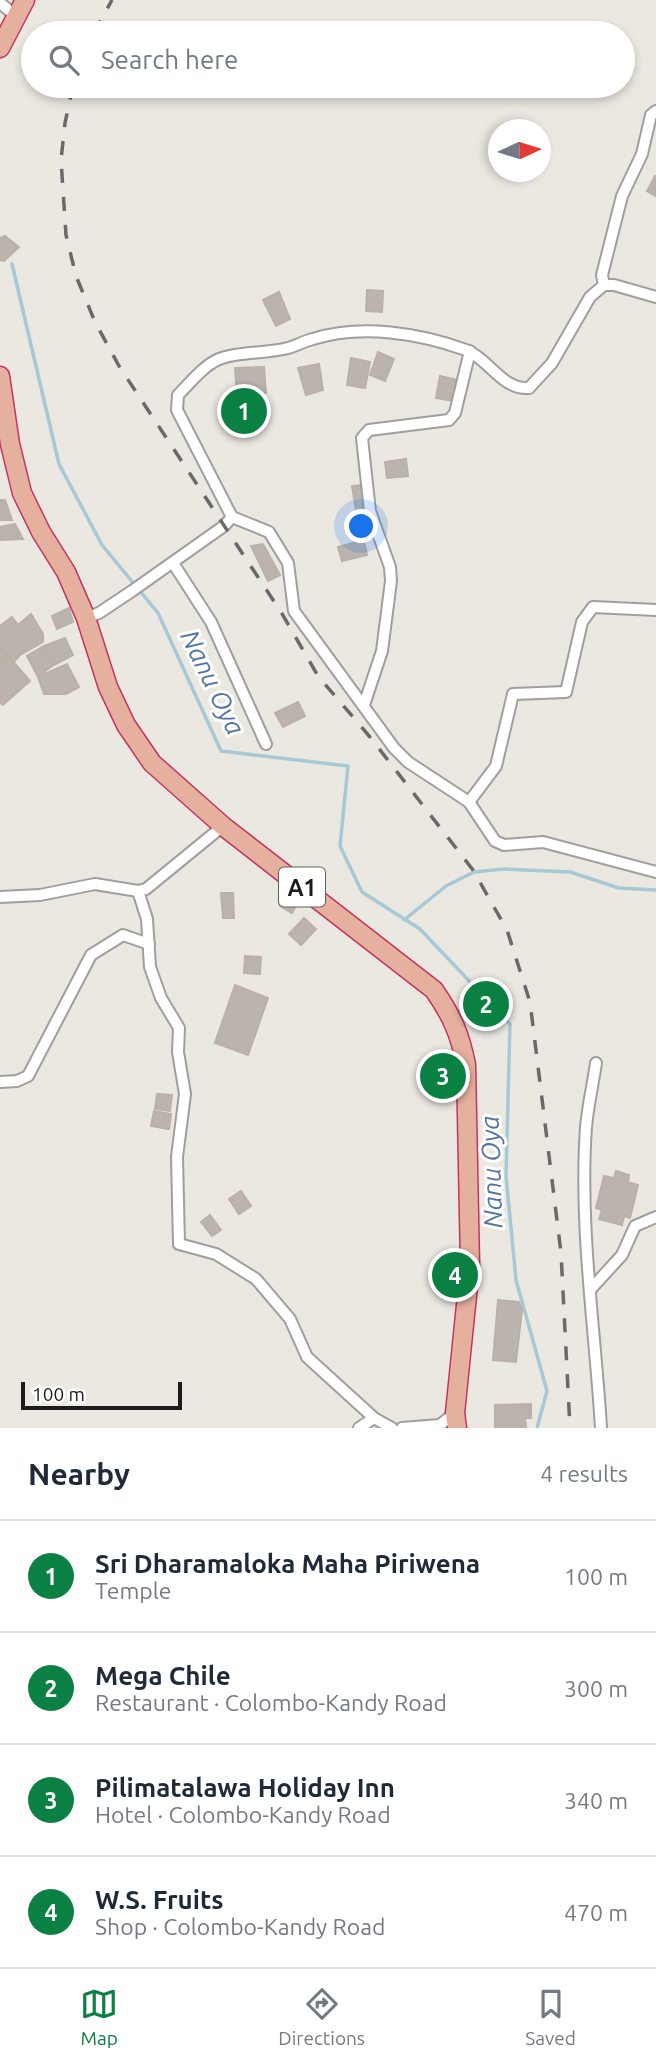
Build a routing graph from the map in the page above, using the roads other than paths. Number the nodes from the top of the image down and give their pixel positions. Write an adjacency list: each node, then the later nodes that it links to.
1 (0, 3): 2 (street)
2 (21, 8): 3 (highway)
3 (0, 48)
4 (656, 111): 5 (street)
5 (604, 285): 6 (street); 7 (street)
6 (656, 297)
7 (470, 351): 10 (street); 14 (street)
8 (0, 376): 9 (highway, A1)
9 (5, 444): 13 (highway, A1)
10 (232, 517): 11 (street); 14 (street)
11 (173, 563): 13 (street); 15 (street)
12 (656, 610): 16 (street)
13 (86, 618): 17 (highway, A1)
14 (364, 705): 16 (street)
15 (266, 744)
16 (469, 802): 18 (street)
17 (223, 826): 19 (street); 27 (highway, A1)
18 (656, 872)
19 (138, 891): 20 (street); 21 (street)
20 (0, 897)
21 (149, 944): 23 (street); 26 (street)
22 (596, 1063): 25 (street)
23 (0, 1082)
24 (656, 1217): 25 (street)
25 (590, 1290): 31 (street)
26 (374, 1418): 28 (street); 29 (street)
27 (456, 1421): 30 (street)
28 (359, 1428)
29 (391, 1428)
30 (402, 1428)
31 (601, 1428)

